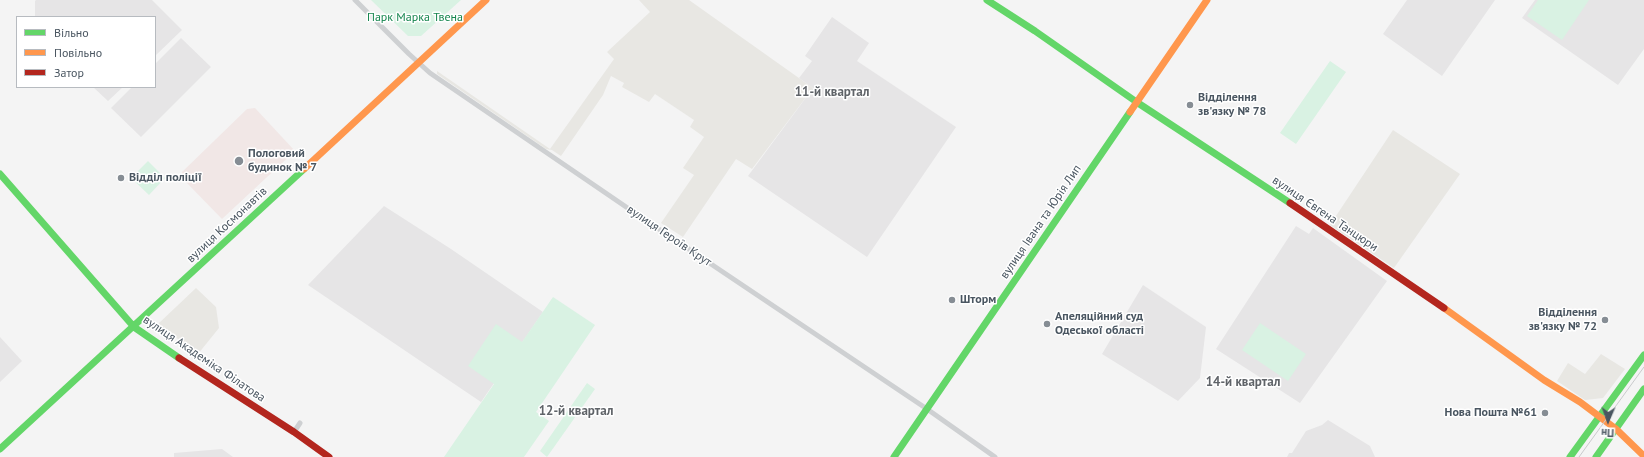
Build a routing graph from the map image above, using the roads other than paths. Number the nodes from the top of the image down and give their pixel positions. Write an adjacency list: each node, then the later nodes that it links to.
1 (355, 0): 5 (street, вулиця Героїв Крут)
2 (486, 0): 5 (street, вулиця Космонавтів)
3 (986, 0): 6 (street, вулиця Євгена Танцюри)
4 (1207, 0): 6 (street, вулиця Івана та Юрія Лип)
5 (420, 64): 8 (street, вулиця Космонавтів); 11 (street, вулиця Героїв Крут)
6 (1138, 102): 11 (street, вулиця Івана та Юрія Лип); 12 (street, вулиця Євгена Танцюри)
7 (0, 174): 8 (street, вулиця Академіка Філатова)
8 (134, 326): 15 (street, вулиця Академіка Філатова); 16 (street, вулиця Космонавтів)
9 (1644, 355): 12 (street)
10 (1644, 390): 14 (street)
11 (927, 408): 19 (street, вулиця Івана та Юрія Лип); 20 (street, вулиця Героїв Крут)
12 (1600, 416): 14 (street, вулиця Євгена Танцюри); 21 (street)
13 (300, 423): 15 (street)
14 (1616, 429): 17 (street, вулиця Євгена Танцюри); 22 (street)
15 (294, 432): 18 (street, вулиця Академіка Філатова)
16 (0, 449)
17 (1644, 456)
18 (329, 457)
19 (894, 457)
20 (995, 457)
21 (1570, 457)
22 (1596, 457)

